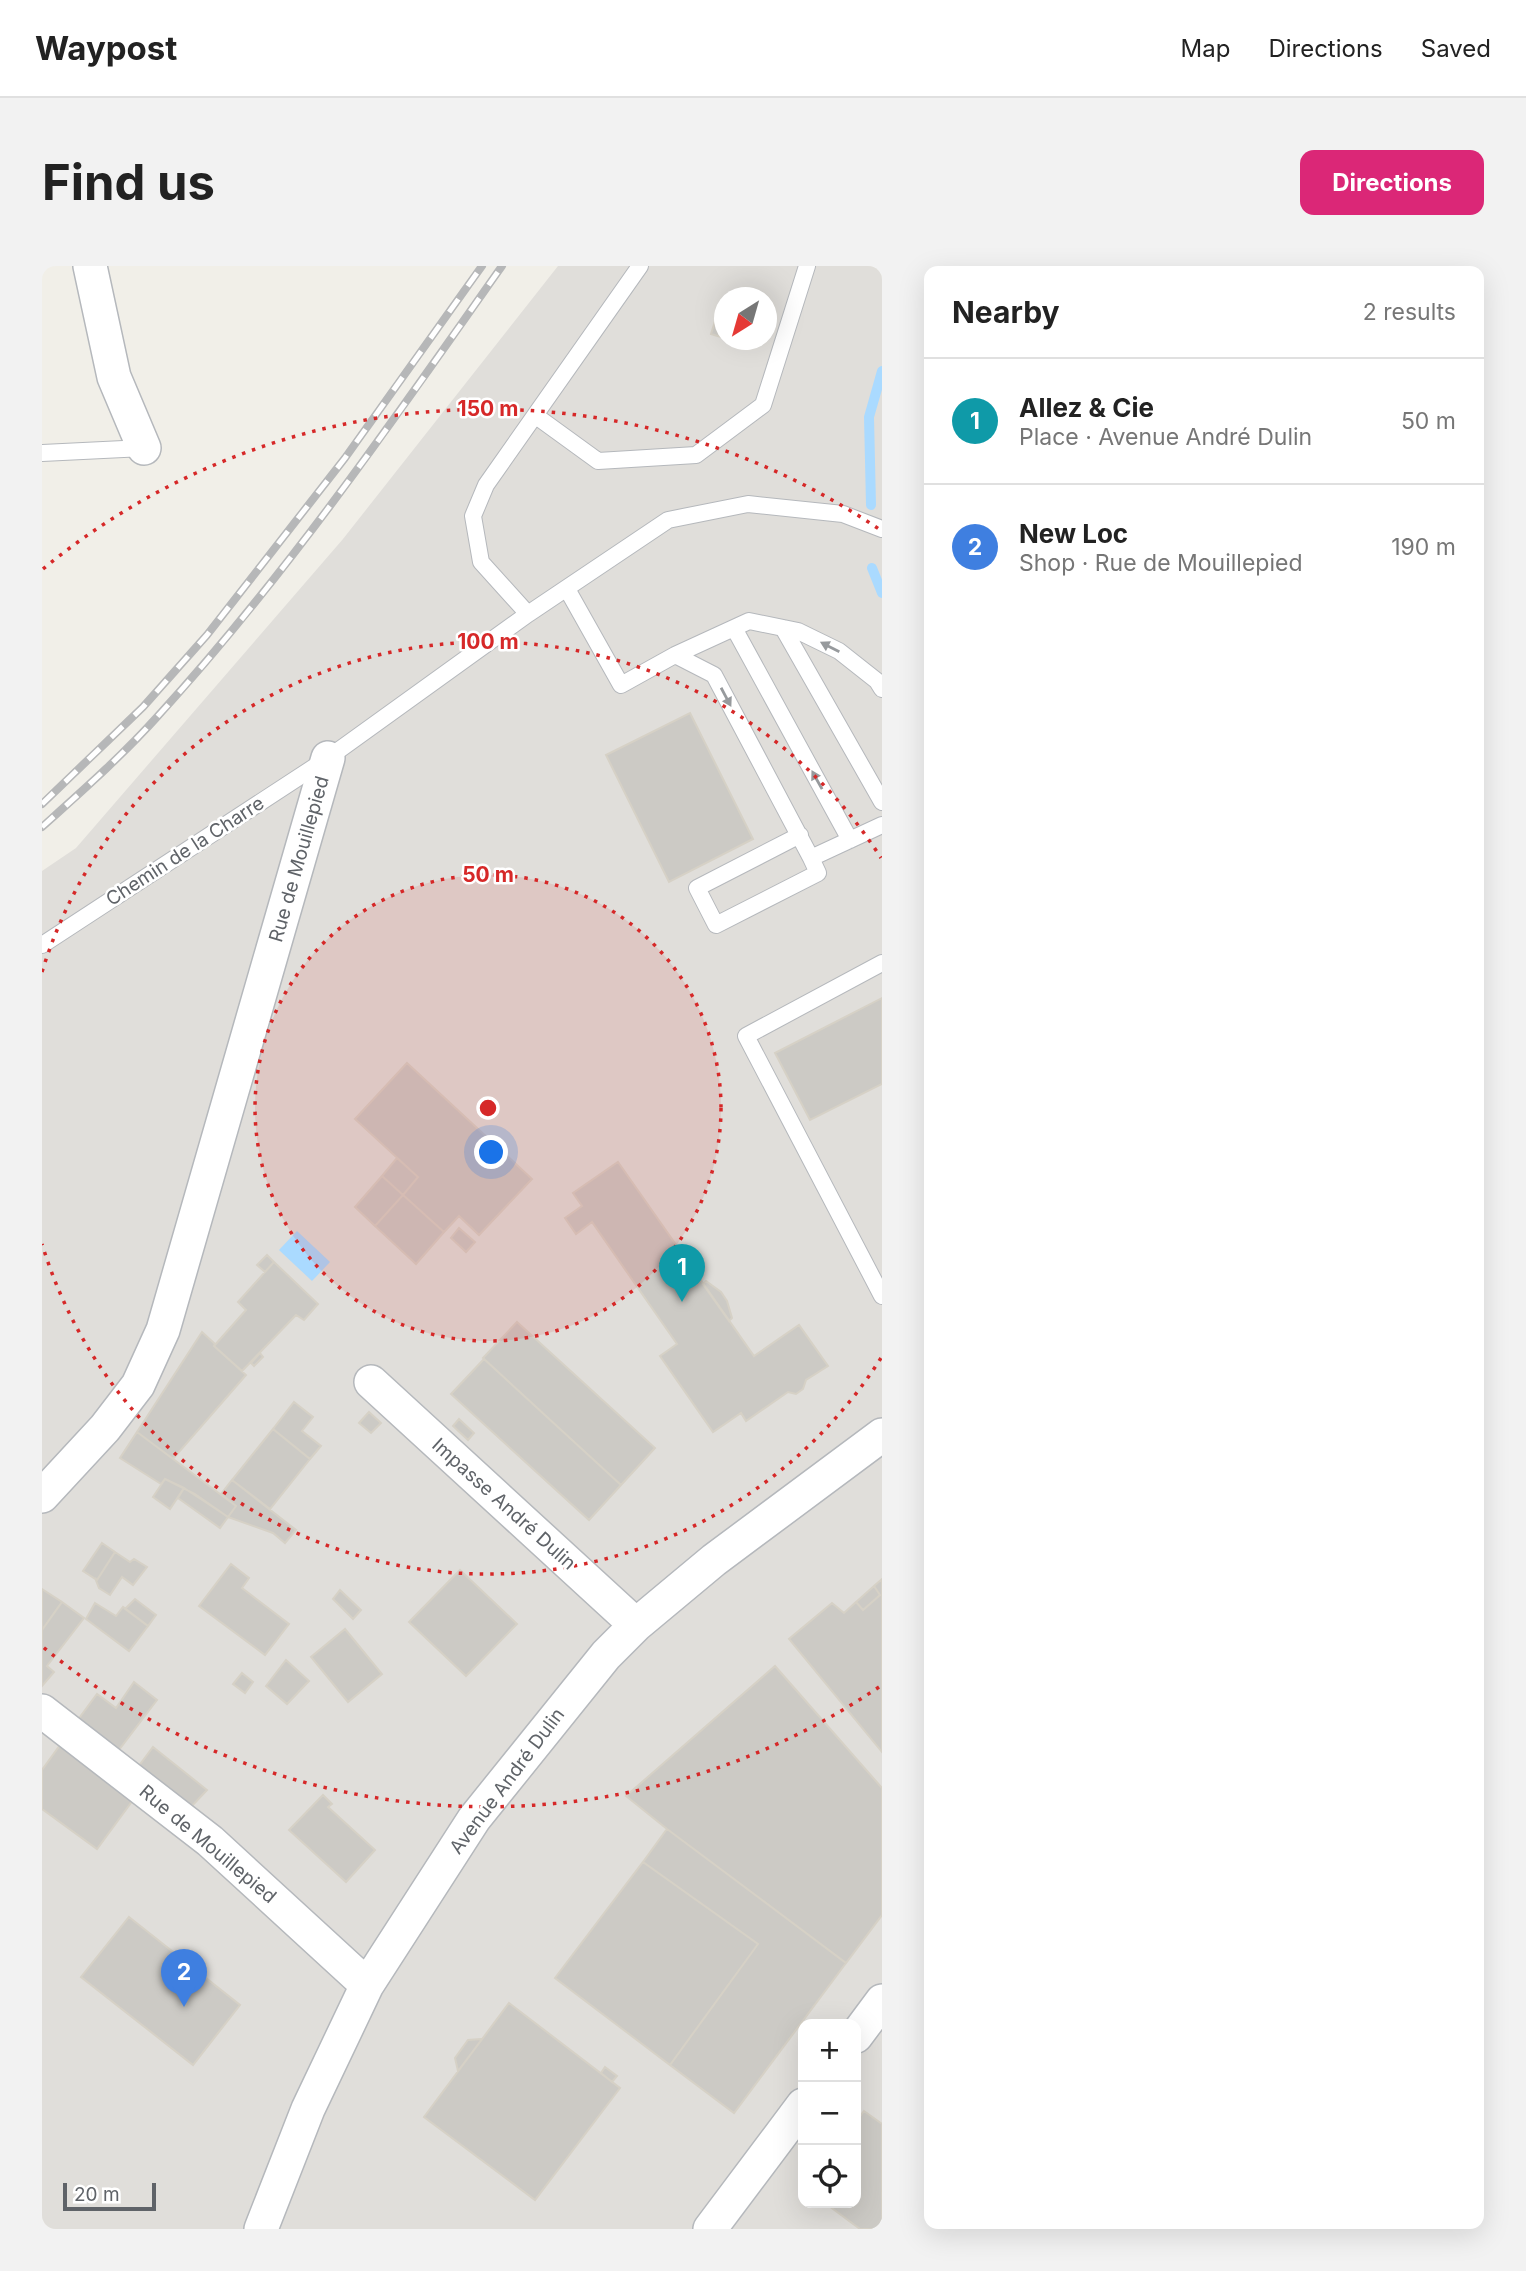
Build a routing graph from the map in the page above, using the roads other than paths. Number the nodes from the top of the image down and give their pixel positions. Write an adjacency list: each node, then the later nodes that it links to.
1 (90, 266): 5 (street)
2 (640, 266): 4 (lane)
3 (807, 266): 4 (lane)
4 (536, 416): 9 (lane)
5 (144, 448): 6 (lane)
6 (42, 453)
7 (882, 529): 8 (lane, Rue de Mouillepied)
8 (567, 589): 9 (lane, Rue de Mouillepied); 12 (lane)
9 (528, 614): 14 (lane, Rue de Mouillepied)
10 (734, 628): 11 (lane); 12 (lane); 18 (lane, one-way to 10)
11 (783, 628): 13 (lane, one-way to 11); 15 (lane)
12 (675, 655): 17 (lane, one-way to 17)
13 (882, 690)
14 (328, 758): 20 (lane, Chemin de la Charre); 26 (street, Rue de Mouillepied)
15 (882, 802)
16 (882, 825): 18 (lane)
17 (800, 835): 19 (lane); 19 (lane)
18 (850, 840): 19 (lane)
19 (811, 858)
20 (42, 945)
21 (882, 963): 22 (lane)
22 (875, 1268): 23 (lane)
23 (882, 1296)
24 (371, 1382): 27 (street, Impasse André Dulin)
25 (882, 1435): 27 (street, Avenue André Dulin)
26 (42, 1496)
27 (636, 1625): 29 (street, Avenue André Dulin)
28 (42, 1711): 29 (street, Rue de Mouillepied)
29 (367, 1986): 33 (street, Avenue André Dulin)
30 (882, 2001): 31 (street)
31 (861, 2029)
32 (798, 2112): 34 (street)
33 (261, 2229)
34 (710, 2229)

